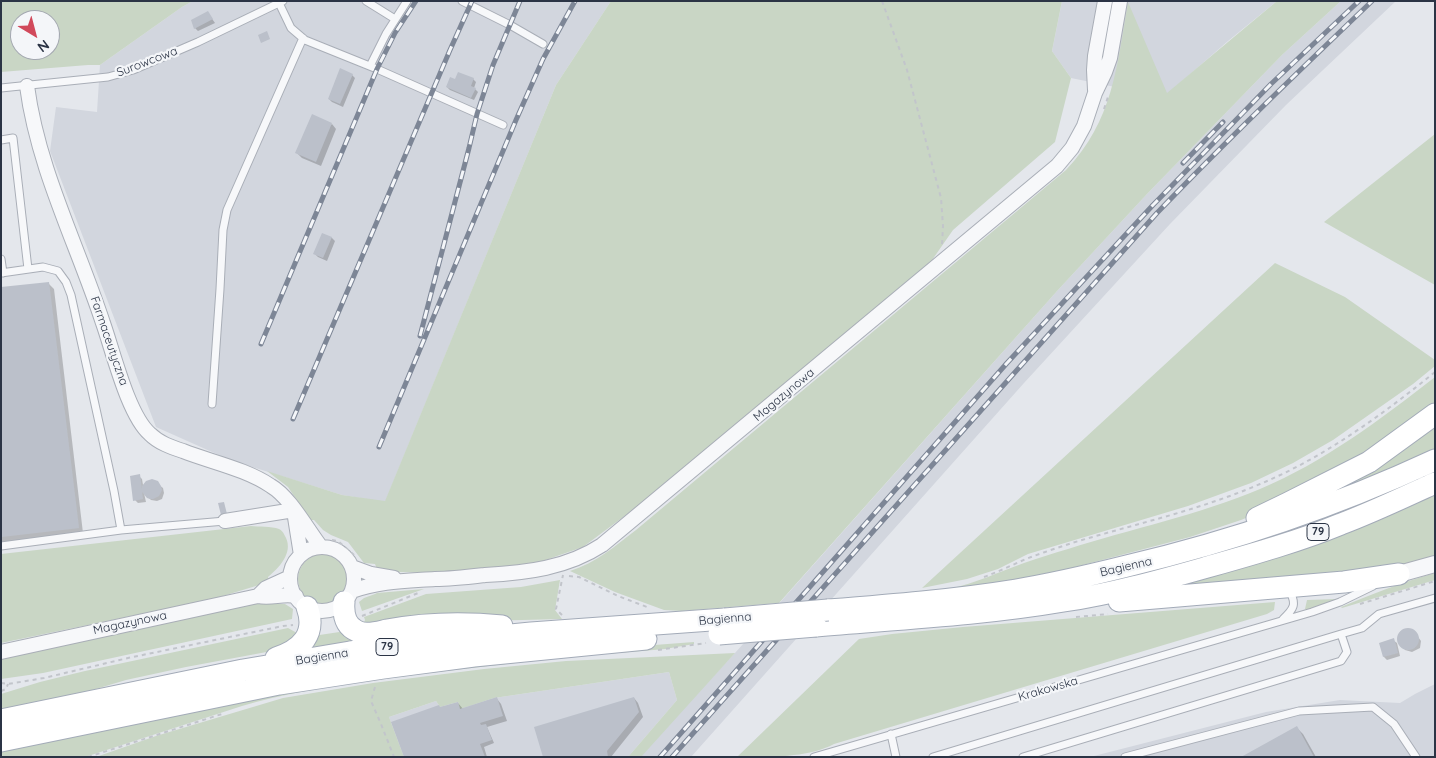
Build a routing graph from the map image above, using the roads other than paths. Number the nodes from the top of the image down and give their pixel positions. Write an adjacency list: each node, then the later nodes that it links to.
1 (366, 1): 7 (lane)
2 (407, 1): 7 (lane)
3 (462, 1): 9 (lane)
4 (1105, 1): 13 (street, Magazynowa)
5 (1120, 1): 13 (street, Magazynowa)
6 (281, 2): 8 (lane); 11 (lane, Surowcowa)
7 (395, 19): 10 (lane)
8 (302, 38): 10 (lane); 19 (lane)
9 (543, 44)
10 (370, 66): 14 (lane)
11 (27, 86): 12 (lane, Surowcowa); 23 (street, Farmaceutyczna)
12 (1, 88)
13 (1095, 93): 34 (street, Magazynowa)
14 (503, 125)
15 (1, 140): 17 (lane)
16 (1, 259): 18 (lane)
17 (28, 269): 18 (lane); 25 (lane)
18 (2, 273)
19 (212, 404)
20 (1435, 414): 29 (main road)
21 (1435, 460): 29 (main road, Bagienna / 79)
22 (1435, 483): 39 (main road, Bagienna / 79)
23 (294, 510): 24 (street); 27 (street, Farmaceutyczna); 28 (street)
24 (225, 521): 25 (lane)
25 (121, 530): 26 (lane)
26 (1, 546)
27 (322, 547): 28 (street); 30 (street)
28 (301, 555): 33 (street)
29 (1172, 556): 41 (main road, Bagienna / 79)
30 (354, 562): 34 (street, Magazynowa); 37 (street)
31 (1435, 564): 32 (street)
32 (1398, 574): 35 (main road); 42 (lane, Krakowska)
33 (290, 577): 36 (street, Magazynowa); 40 (street)
34 (404, 580): 37 (street, Magazynowa)
35 (1288, 588): 39 (main road); 42 (lane)
36 (258, 596): 40 (street, Magazynowa); 46 (street, Magazynowa)
37 (348, 597): 40 (street); 44 (main road)
38 (1435, 598): 45 (lane)
39 (1067, 601): 41 (main road, Bagienna / 79)
40 (304, 610): 47 (main road)
41 (827, 620): 43 (main road, Bagienna / 79, bridge)
42 (1282, 620): 49 (lane, Krakowska)
43 (719, 632): 44 (main road, Bagienna / 79); 50 (main road, Bagienna / 79)
44 (531, 634): 47 (main road, Bagienna / 79)
45 (1341, 634): 53 (lane); 54 (lane)
46 (1, 652)
47 (243, 670): 48 (main road, Bagienna / 79)
48 (1, 720)
49 (891, 734): 51 (lane, Krakowska); 52 (lane)
50 (1, 741)
51 (814, 757)
52 (896, 757)
53 (933, 757)
54 (1023, 757)
55 (1124, 757): 56 (lane)
56 (1416, 757)

